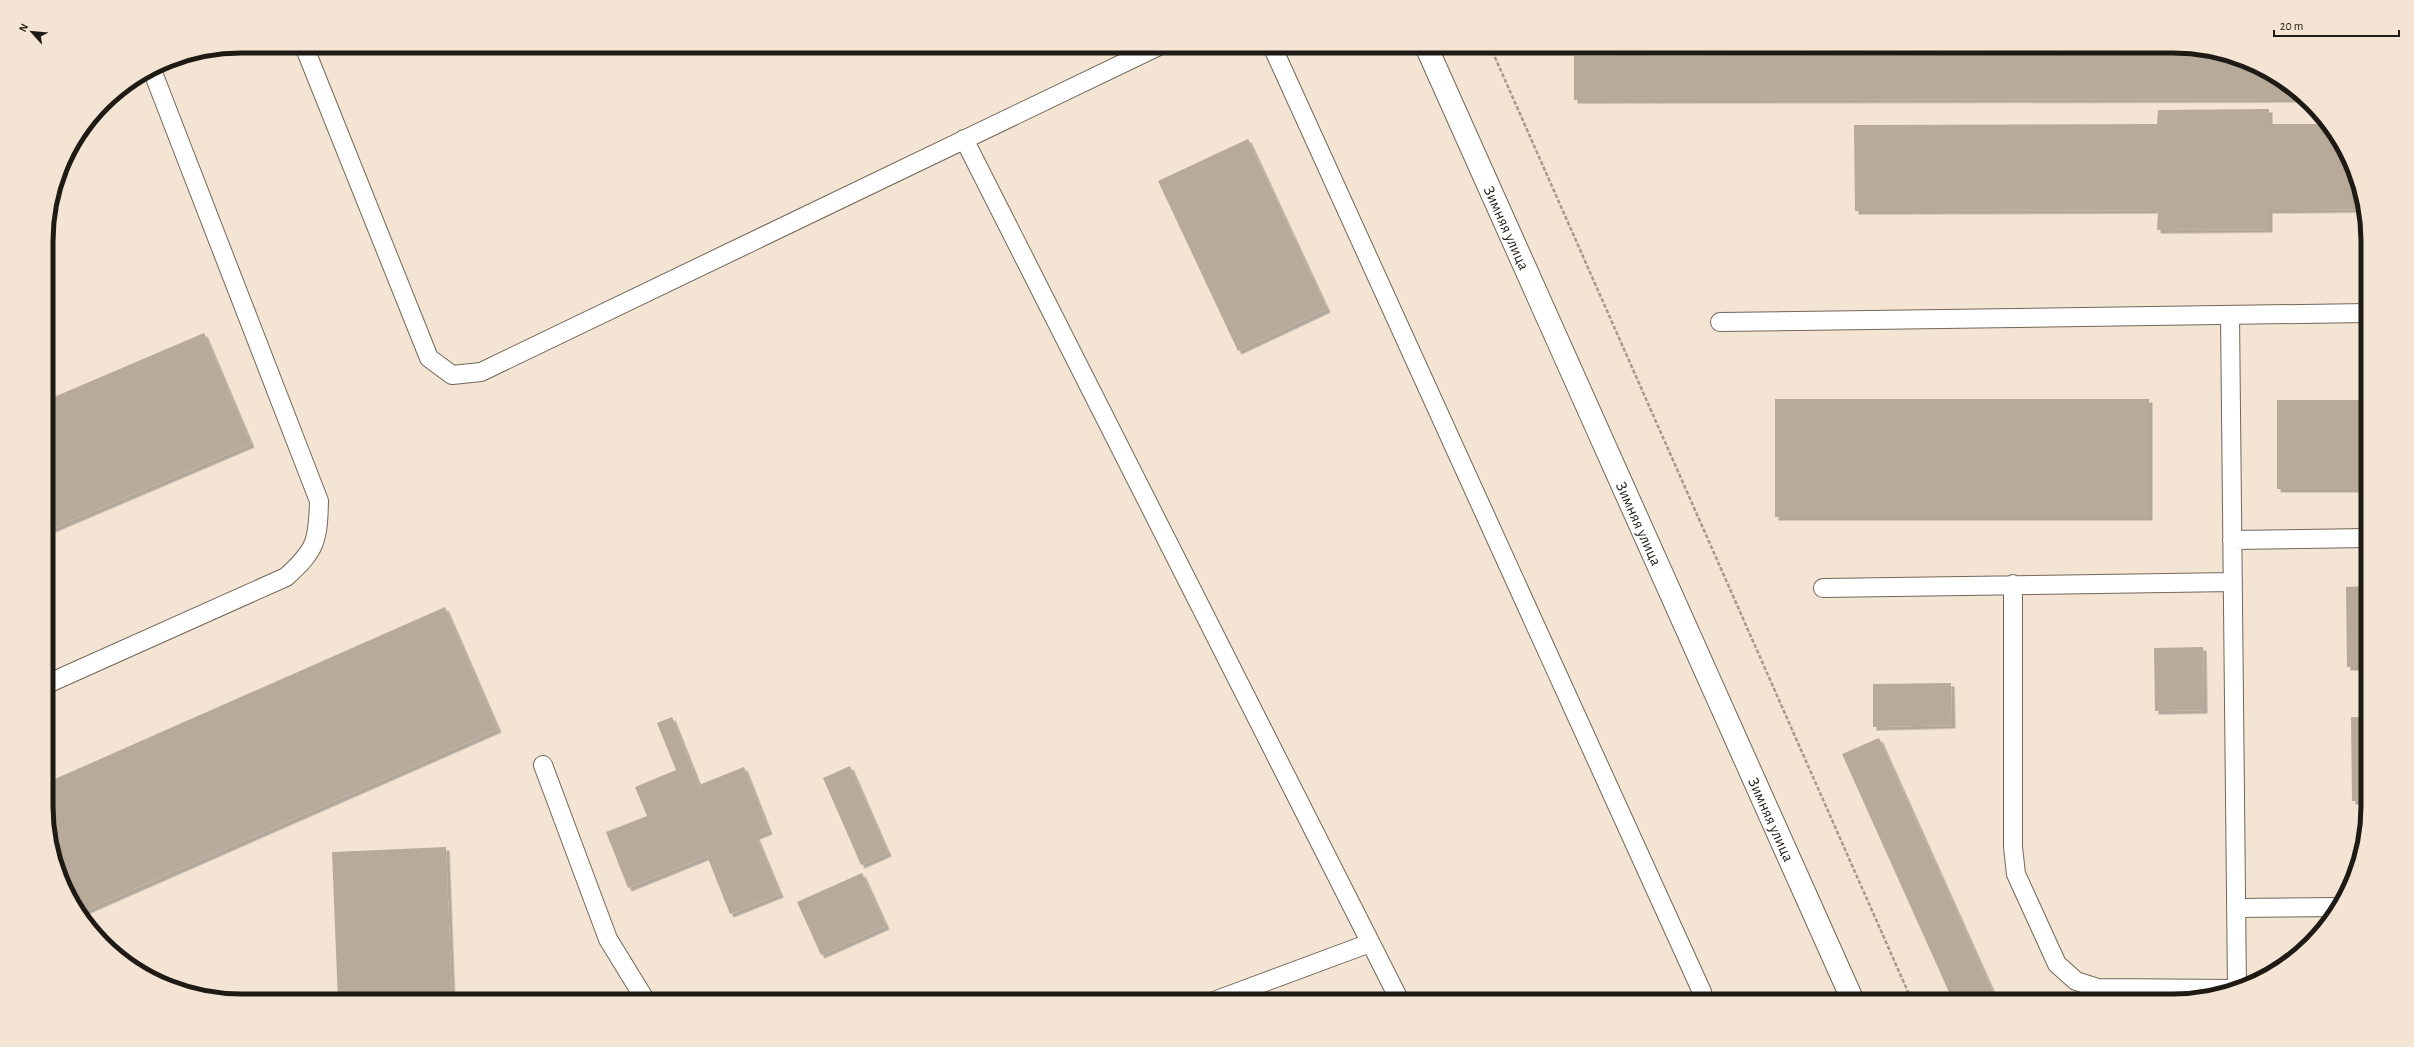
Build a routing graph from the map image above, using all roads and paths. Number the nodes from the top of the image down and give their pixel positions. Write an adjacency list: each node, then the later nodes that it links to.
1 (307, 53): 7 (lane)
2 (1144, 53): 7 (lane)
3 (1275, 53): 23 (lane)
4 (1429, 53): 27 (main road, Зимняя улица)
5 (1493, 53): 28 (path)
6 (154, 74): 16 (lane)
7 (964, 139): 20 (lane)
8 (2361, 313): 9 (lane)
9 (2230, 315): 10 (lane); 12 (lane)
10 (1720, 322)
11 (2361, 538): 12 (lane)
12 (2232, 540): 13 (lane)
13 (2233, 582): 14 (lane); 19 (lane)
14 (2013, 584): 15 (lane); 22 (lane)
15 (1823, 588)
16 (53, 681)
17 (543, 764): 24 (lane)
18 (2331, 907): 19 (lane)
19 (2236, 908): 21 (lane)
20 (1370, 943): 25 (lane); 26 (lane)
21 (2237, 983)
22 (2217, 989)
23 (1702, 992)
24 (642, 994)
25 (1233, 994)
26 (1396, 994)
27 (1850, 994)
28 (1909, 994)

